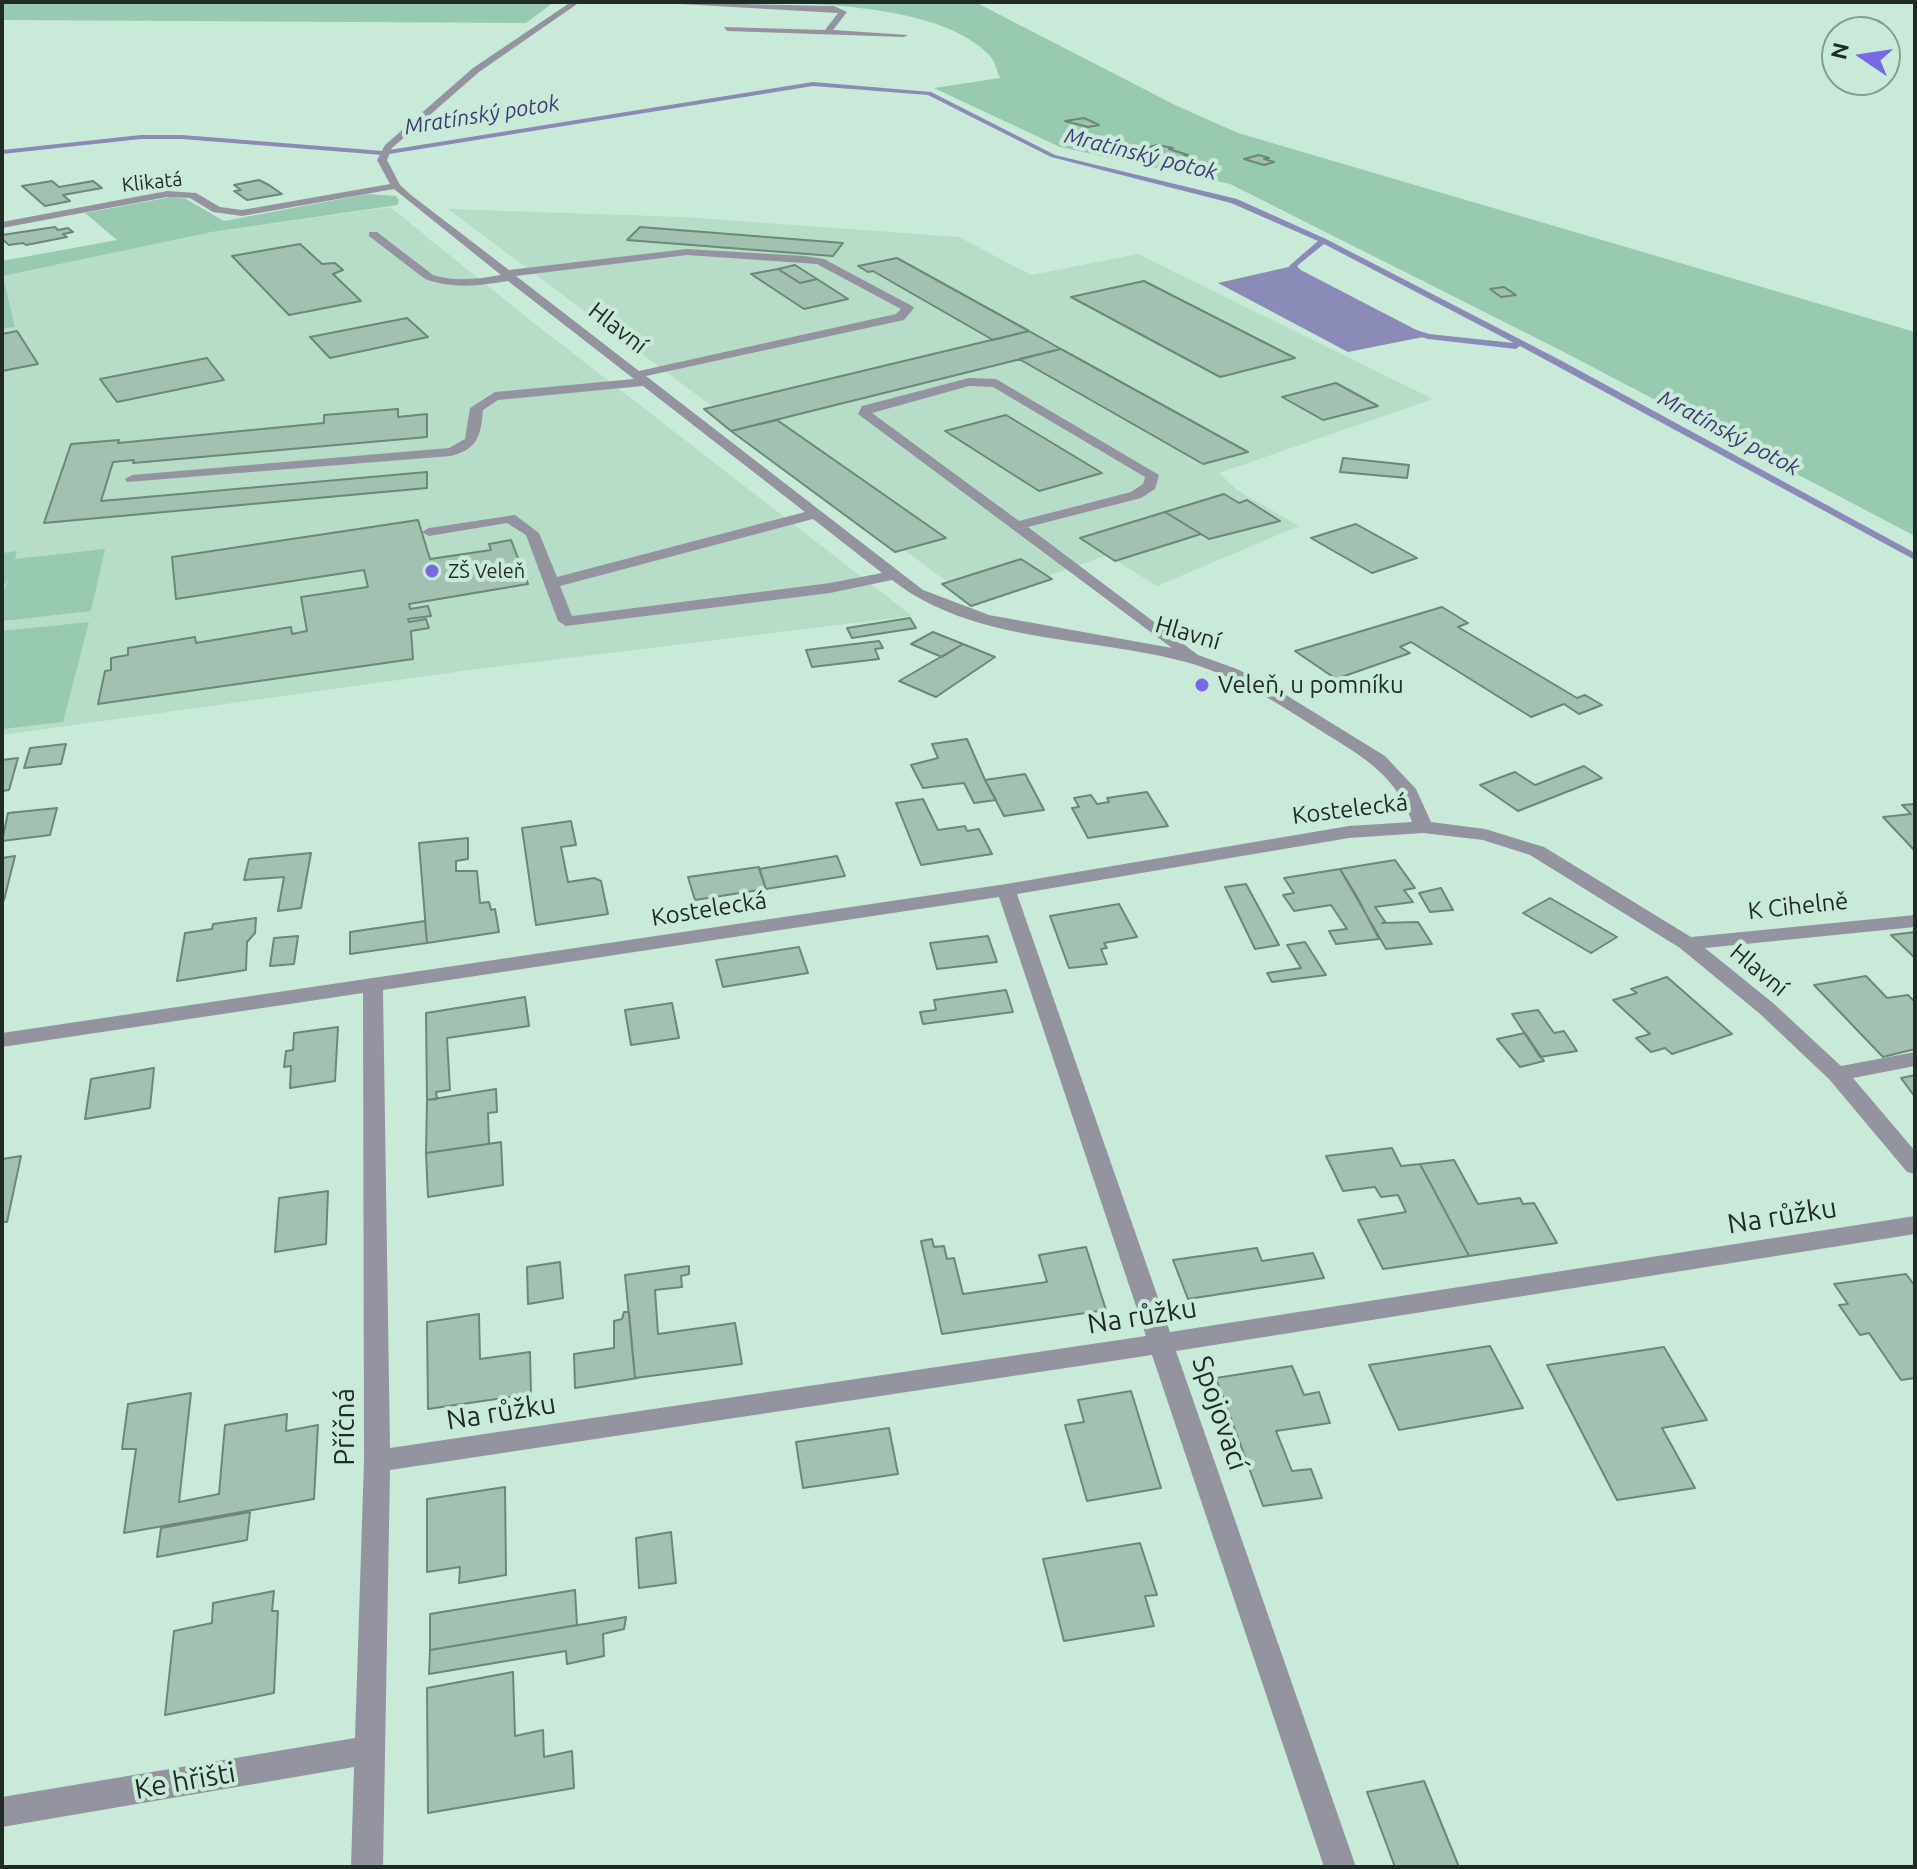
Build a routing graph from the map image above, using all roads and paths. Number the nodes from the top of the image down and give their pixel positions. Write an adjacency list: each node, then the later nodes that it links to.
1 (576, 2): 6 (street)
2 (650, 2): 4 (street)
3 (727, 29): 4 (street)
4 (827, 32): 5 (street)
5 (904, 35)
6 (401, 192): 7 (street, Klikatá); 9 (street, Hlavní)
7 (2, 225)
8 (373, 234): 9 (street)
9 (507, 275): 10 (street, Hlavní); 10 (street)
10 (640, 378): 11 (street); 12 (street, Hlavní)
11 (132, 479)
12 (814, 514): 15 (street, Hlavní); 16 (street)
13 (1015, 526): 13 (street); 17 (street)
14 (429, 532): 16 (street)
15 (893, 575): 16 (street); 17 (street, Hlavní)
16 (552, 583)
17 (1197, 659): 18 (street, Hlavní)
18 (1423, 827): 19 (street, Kostelecká); 21 (street, Hlavní)
19 (1006, 890): 22 (street, Kostelecká); 28 (street, Spojovací)
20 (1915, 921): 21 (street, K Cihelně)
21 (1687, 944): 25 (street, Hlavní)
22 (373, 986): 23 (street, Kostelecká); 29 (street, Příčná)
23 (2, 1040)
24 (1915, 1059): 25 (street)
25 (1837, 1074): 26 (street, Hlavní)
26 (1915, 1166)
27 (1915, 1225): 28 (street, Na růžku)
28 (1163, 1343): 29 (street, Na růžku); 33 (street, Spojovací)
29 (377, 1461): 30 (street, Příčná)
30 (368, 1750): 31 (street, Ke hřišti); 32 (street, Příčná)
31 (2, 1812)
32 (367, 1867)
33 (1340, 1867)

